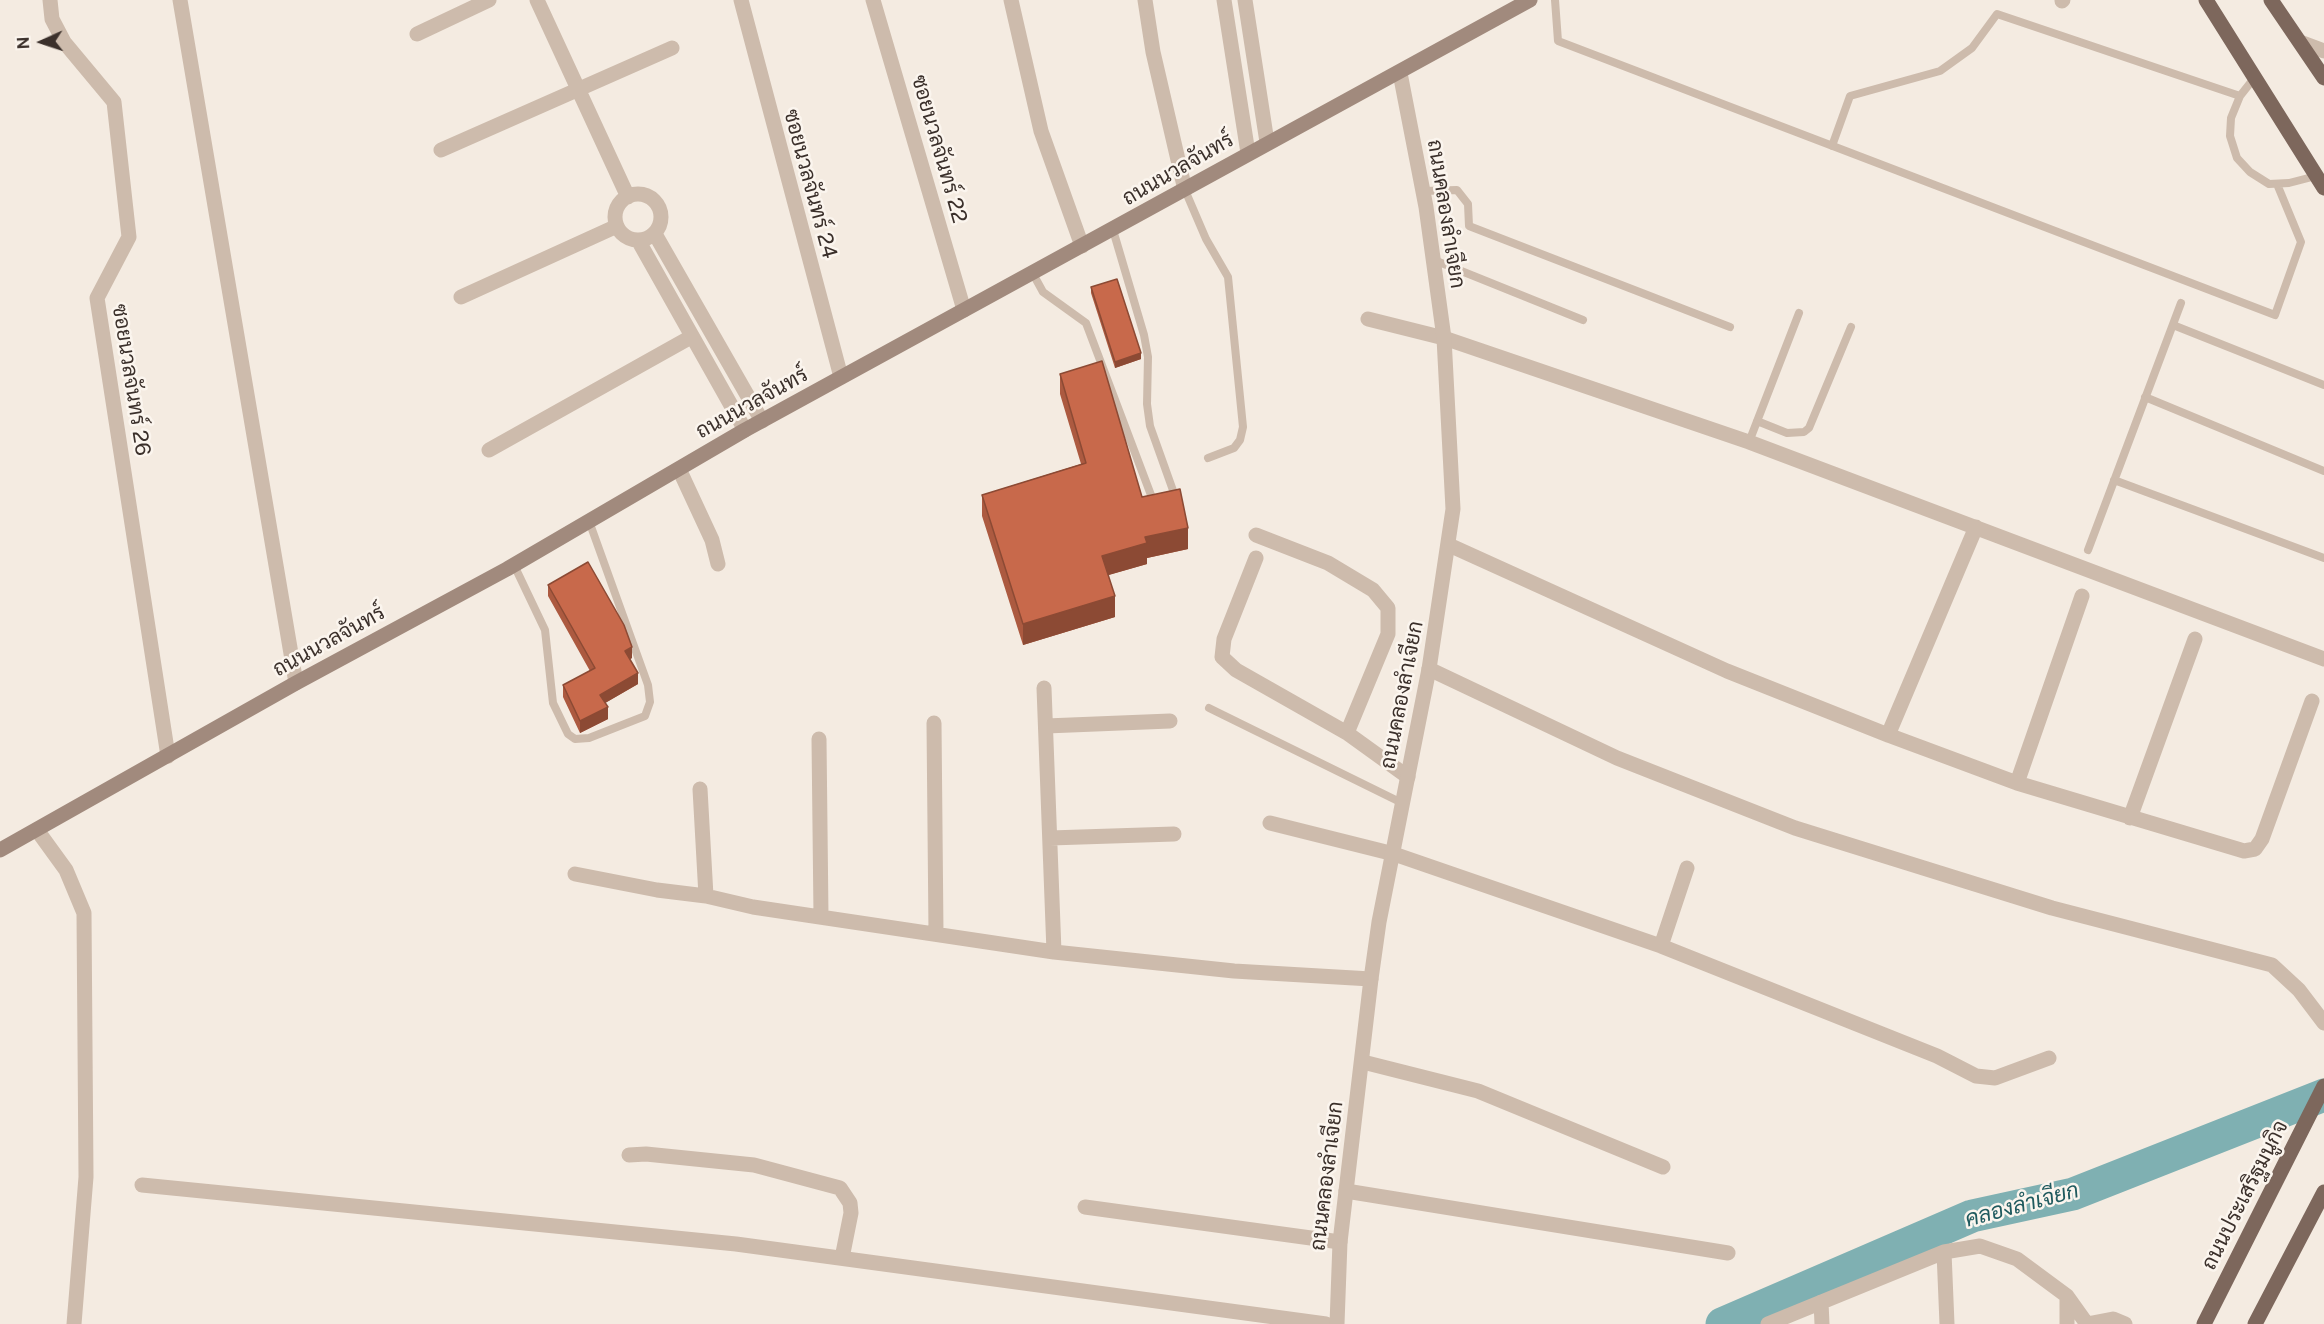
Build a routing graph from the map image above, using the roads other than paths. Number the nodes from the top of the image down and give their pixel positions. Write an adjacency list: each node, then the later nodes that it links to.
1 (50, 0): 86 (street, ซอยนวลจันทร์ 26)
2 (180, 0): 76 (street)
3 (489, 0): 15 (street)
4 (537, 0): 22 (street)
5 (741, 0): 51 (street, ซอยนวลจันทร์ 24)
6 (873, 0): 42 (street, ซอยนวลจันทร์ 22)
7 (1011, 0): 37 (street)
8 (1145, 0): 30 (street)
9 (1224, 0): 27 (street)
10 (1245, 0): 24 (street)
11 (1530, 0): 19 (main road, ถนนนวลจันทร์)
12 (1555, 0): 25 (lane)
13 (2205, 0): 20 (main road)
14 (2271, 0): 16 (main road)
15 (417, 34)
16 (2300, 42): 18 (street); 21 (main road)
17 (672, 48): 22 (street)
18 (2324, 51)
19 (1400, 73): 24 (main road, ถนนนวลจันทร์); 31 (street, ถนนคลองลำเจียก)
20 (2256, 76): 23 (lane); 28 (main road)
21 (2324, 78)
22 (581, 90): 26 (street); 32 (street)
23 (2240, 96): 25 (lane); 29 (lane)
24 (1268, 142): 27 (main road, ถนนนวลจันทร์)
25 (1832, 146): 29 (lane)
26 (441, 150)
27 (1248, 153): 30 (main road, ถนนนวลจันทร์)
28 (2320, 182): 29 (lane)
29 (2277, 184)
30 (1185, 190): 34 (main road, ถนนนวลจันทร์); 59 (lane)
31 (1424, 191): 38 (street, ถนนคลองลำเจียก); 47 (lane)
32 (628, 197): 33 (street); 35 (street)
33 (617, 226): 36 (street); 40 (street)
34 (1113, 230): 37 (main road, ถนนนวลจันทร์); 39 (lane)
35 (655, 234): 36 (street); 54 (street)
36 (638, 240): 49 (street)
37 (1082, 246): 39 (main road, ถนนนวลจันทร์)
38 (1434, 260): 45 (lane); 50 (street, ถนนคลองลำเจียก)
39 (1032, 273): 42 (main road, ถนนนวลจันทร์)
40 (461, 297)
41 (2181, 303): 46 (lane)
42 (964, 310): 51 (main road, ถนนนวลจันทร์)
43 (1799, 313): 55 (lane)
44 (1368, 319): 50 (street)
45 (1583, 320)
46 (2173, 325): 52 (lane); 53 (lane)
47 (1730, 327)
48 (1851, 327): 55 (lane)
49 (691, 337): 56 (street); 58 (street)
50 (1444, 338): 57 (street); 66 (street, ถนนคลองลำเจียก)
51 (841, 377): 54 (main road, ถนนนวลจันทร์)
52 (2324, 385)
53 (2145, 397): 61 (lane); 62 (lane)
54 (762, 421): 56 (main road, ถนนนวลจันทร์)
55 (1757, 421): 57 (lane)
56 (746, 430): 60 (main road, ถนนนวลจันทร์)
57 (1749, 442): 64 (street)
58 (489, 450)
59 (1208, 458)
60 (679, 469): 63 (main road, ถนนนวลจันทร์); 70 (street)
61 (2324, 471)
62 (2114, 480): 67 (lane); 69 (lane)
63 (589, 521): 71 (main road, ถนนนวลจันทร์); 71 (lane)
64 (1976, 527): 74 (street); 84 (street)
65 (1256, 535): 83 (street)
66 (1449, 545): 75 (street, ถนนคลองลำเจียก); 84 (street)
67 (2088, 550)
68 (1256, 558): 83 (street)
69 (2324, 558)
70 (718, 564)
71 (514, 565): 76 (main road, ถนนนวลจันทร์)
72 (2082, 596): 88 (street)
73 (2195, 639): 91 (street)
74 (2324, 659)
75 (1429, 669): 87 (street, ถนนคลองลำเจียก); 106 (street)
76 (296, 683): 86 (main road, ถนนนวลจันทร์)
77 (1044, 688): 82 (street)
78 (2312, 701): 91 (street)
79 (1209, 708): 90 (lane)
80 (1170, 721): 82 (street)
81 (934, 723): 102 (street)
82 (1046, 726): 95 (street)
83 (1347, 733): 87 (street)
84 (1888, 735): 88 (street)
85 (819, 739): 101 (street)
86 (168, 756): 93 (main road, ถนนนวลจันทร์)
87 (1407, 777): 90 (street, ถนนคลองลำเจียก)
88 (2017, 783): 91 (street)
89 (700, 789): 100 (street)
90 (1402, 803): 97 (street, ถนนคลองลำเจียก)
91 (2130, 818)
92 (1270, 823): 97 (street)
93 (37, 830): 96 (main road, ถนนนวลจันทร์); 122 (street)
94 (1174, 834): 95 (street)
95 (1050, 838): 104 (street)
96 (0, 850)
97 (1394, 854): 103 (street); 105 (street, ถนนคลองลำเจียก)
98 (1687, 868): 103 (street)
99 (575, 874): 100 (street)
100 (706, 896): 101 (street)
101 (821, 916): 102 (street)
102 (936, 933): 104 (street)
103 (1661, 946): 107 (street)
104 (1054, 952): 105 (street)
105 (1371, 978): 108 (street, ถนนคลองลำเจียก)
106 (2324, 1023)
107 (2049, 1058)
108 (1363, 1062): 111 (street); 113 (street, ถนนคลองลำเจียก)
109 (2324, 1086): 131 (main road, ถนนประเสริฐมนูกิจ)
110 (629, 1155): 119 (street)
111 (1663, 1167)
112 (142, 1185): 119 (street)
113 (1346, 1191): 116 (street, ถนนคลองลำเจียก); 118 (street)
114 (2324, 1192): 132 (main road)
115 (1085, 1207): 116 (street)
116 (1340, 1242): 124 (street, ถนนคลองลำเจียก)
117 (1944, 1252): 120 (street); 121 (street); 127 (street)
118 (1728, 1253)
119 (842, 1258): 123 (street)
120 (2067, 1296): 128 (street); 129 (street)
121 (1821, 1302): 125 (street); 126 (street)
122 (74, 1324)
123 (1326, 1324)
124 (1337, 1324)
125 (1768, 1324)
126 (1822, 1324)
127 (1947, 1324)
128 (2067, 1324)
129 (2087, 1324): 130 (street)
130 (2124, 1324)
131 (2204, 1324)
132 (2255, 1324)

